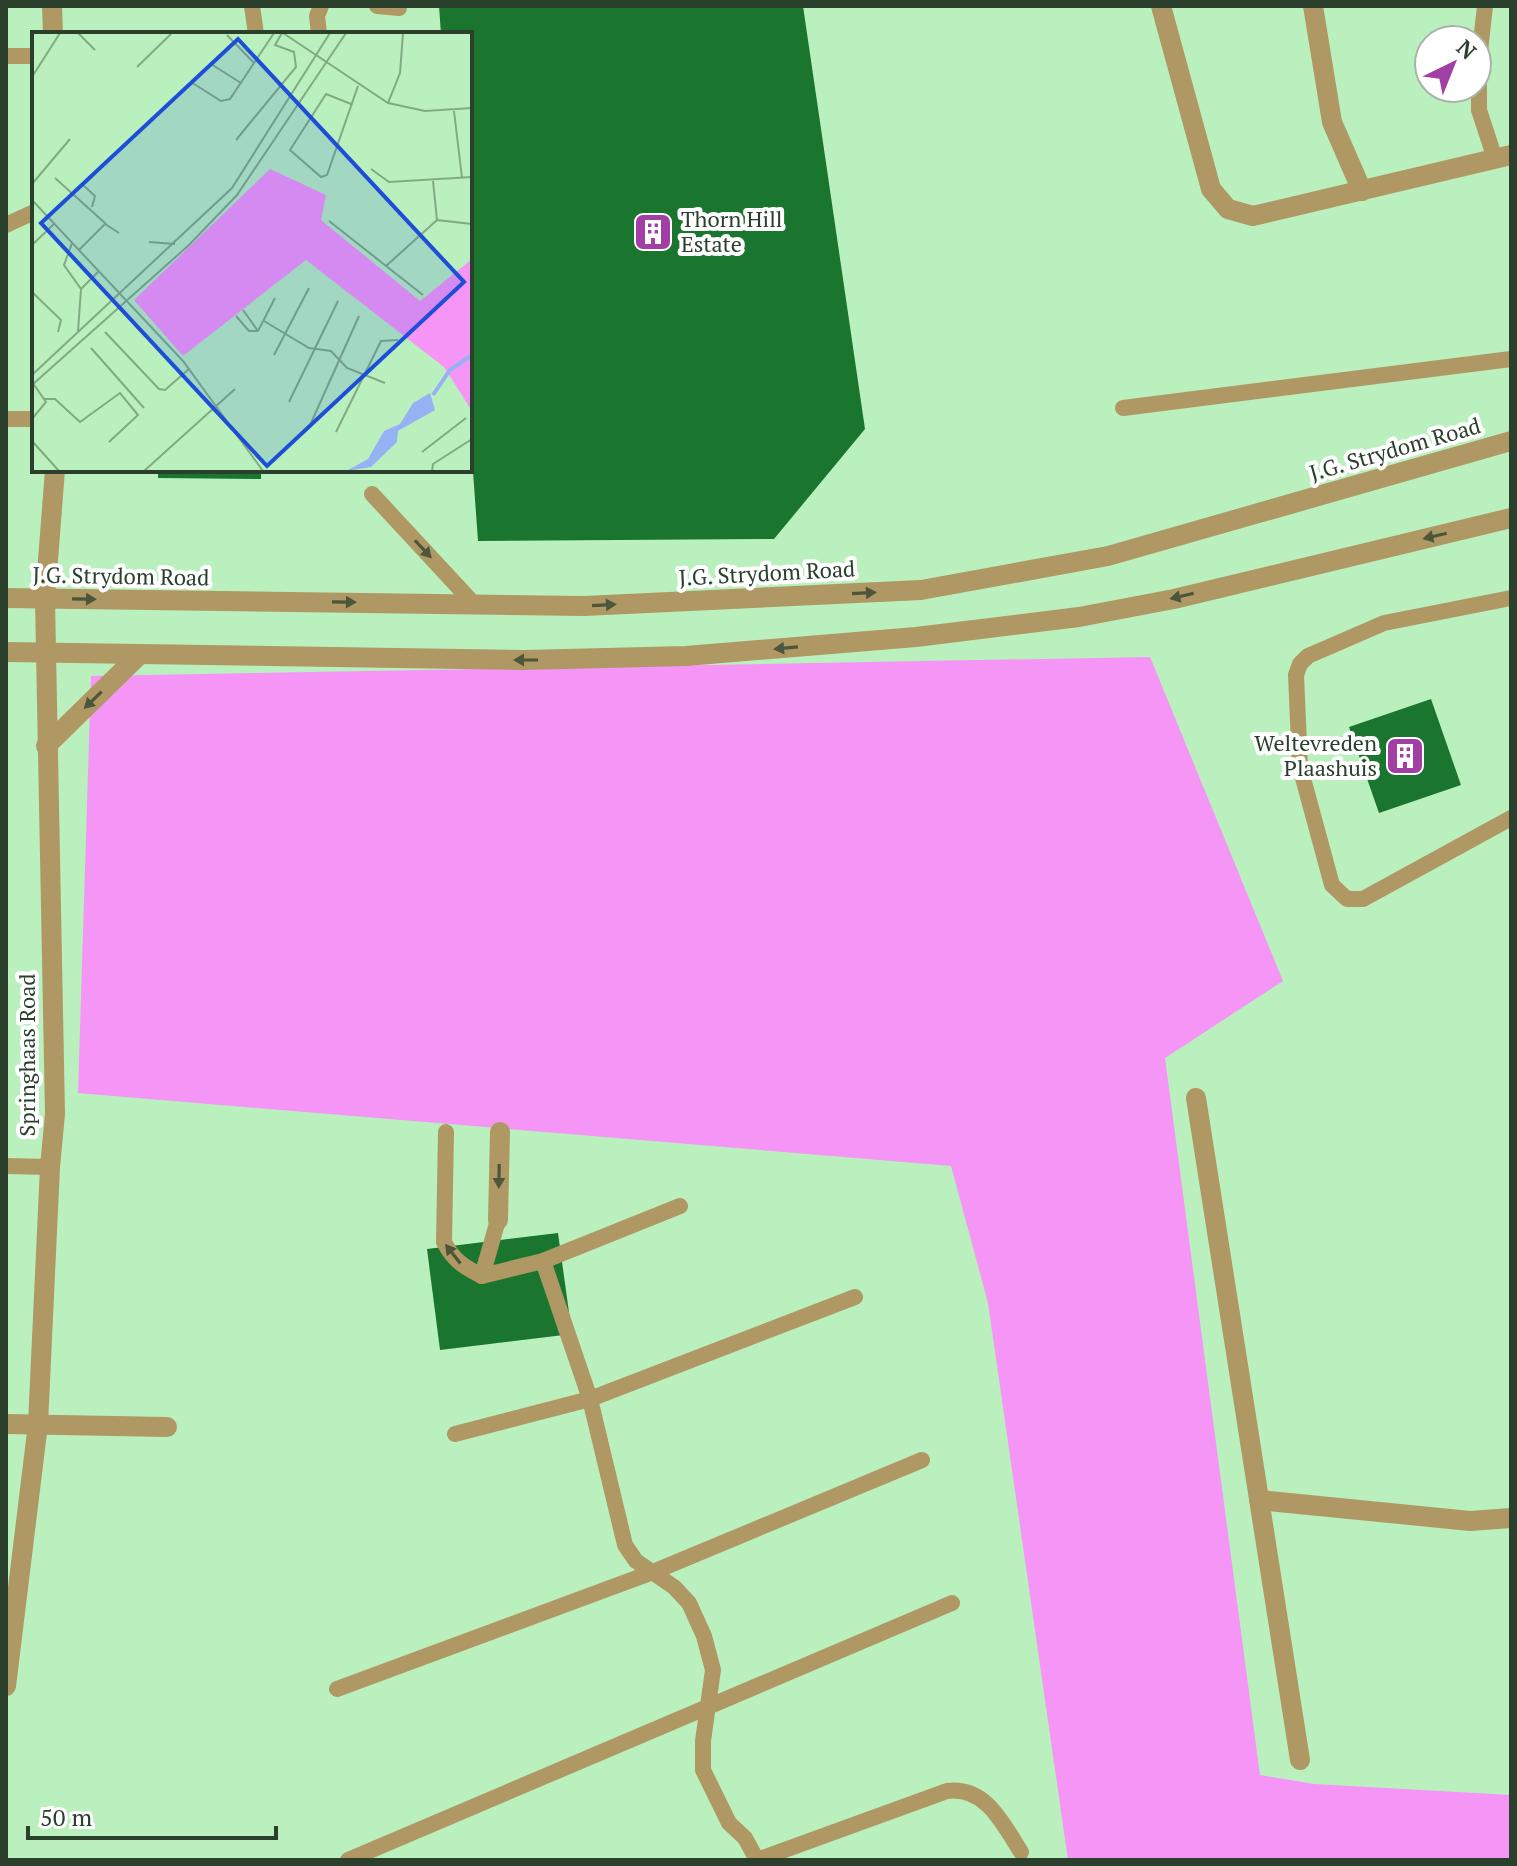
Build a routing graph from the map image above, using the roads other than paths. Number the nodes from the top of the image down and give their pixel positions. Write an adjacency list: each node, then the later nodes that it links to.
1 (52, 6): 9 (street)
2 (252, 6): 10 (lane)
3 (321, 6): 11 (lane)
4 (377, 6): 8 (lane)
5 (1161, 6): 15 (street)
6 (1313, 6): 15 (street)
7 (1485, 6): 14 (lane)
8 (399, 8)
9 (53, 32)
10 (256, 32)
11 (319, 32)
12 (6, 56): 13 (lane)
13 (32, 56)
14 (1503, 157): 15 (street)
15 (1362, 191)
16 (32, 213): 17 (lane)
17 (6, 225)
18 (1511, 359): 19 (lane)
19 (1123, 408)
20 (6, 419): 21 (lane)
21 (32, 419)
22 (1511, 441): 29 (street, J.G. Strydom Road, one-way to 22)
23 (55, 472): 28 (street, Springhaas Road)
24 (372, 494): 29 (lane, one-way to 29)
25 (1511, 518): 32 (street, one-way to 32)
26 (6, 598): 28 (street, J.G. Strydom Road)
27 (1511, 598): 34 (lane)
28 (45, 599): 29 (street, J.G. Strydom Road, one-way to 29); 31 (street, Springhaas Road)
29 (474, 604)
30 (6, 652): 31 (street)
31 (45, 653): 32 (street); 33 (street, Springhaas Road)
32 (139, 655): 33 (street, one-way to 33)
33 (46, 746): 39 (street, Springhaas Road)
34 (1511, 818)
35 (1196, 1098): 51 (street)
36 (446, 1132): 43 (lane, one-way to 36)
37 (500, 1132): 41 (street, one-way to 41)
38 (6, 1166): 39 (lane)
39 (50, 1167): 47 (street, Springhaas Road)
40 (680, 1206): 42 (lane)
41 (498, 1220): 43 (lane)
42 (543, 1261): 43 (lane); 45 (lane)
43 (482, 1276)
44 (855, 1297): 45 (lane)
45 (590, 1399): 49 (lane); 53 (lane)
46 (6, 1424): 47 (street)
47 (38, 1424): 48 (street); 55 (street, Springhaas Road)
48 (167, 1427)
49 (455, 1434)
50 (922, 1460): 53 (lane)
51 (1259, 1500): 52 (street); 58 (street)
52 (1511, 1518)
53 (653, 1572): 56 (lane); 57 (lane)
54 (952, 1603): 57 (lane)
55 (6, 1686)
56 (337, 1689)
57 (708, 1705): 60 (lane); 61 (lane)
58 (1300, 1760)
59 (1021, 1852): 61 (lane)
60 (348, 1860)
61 (757, 1860)

